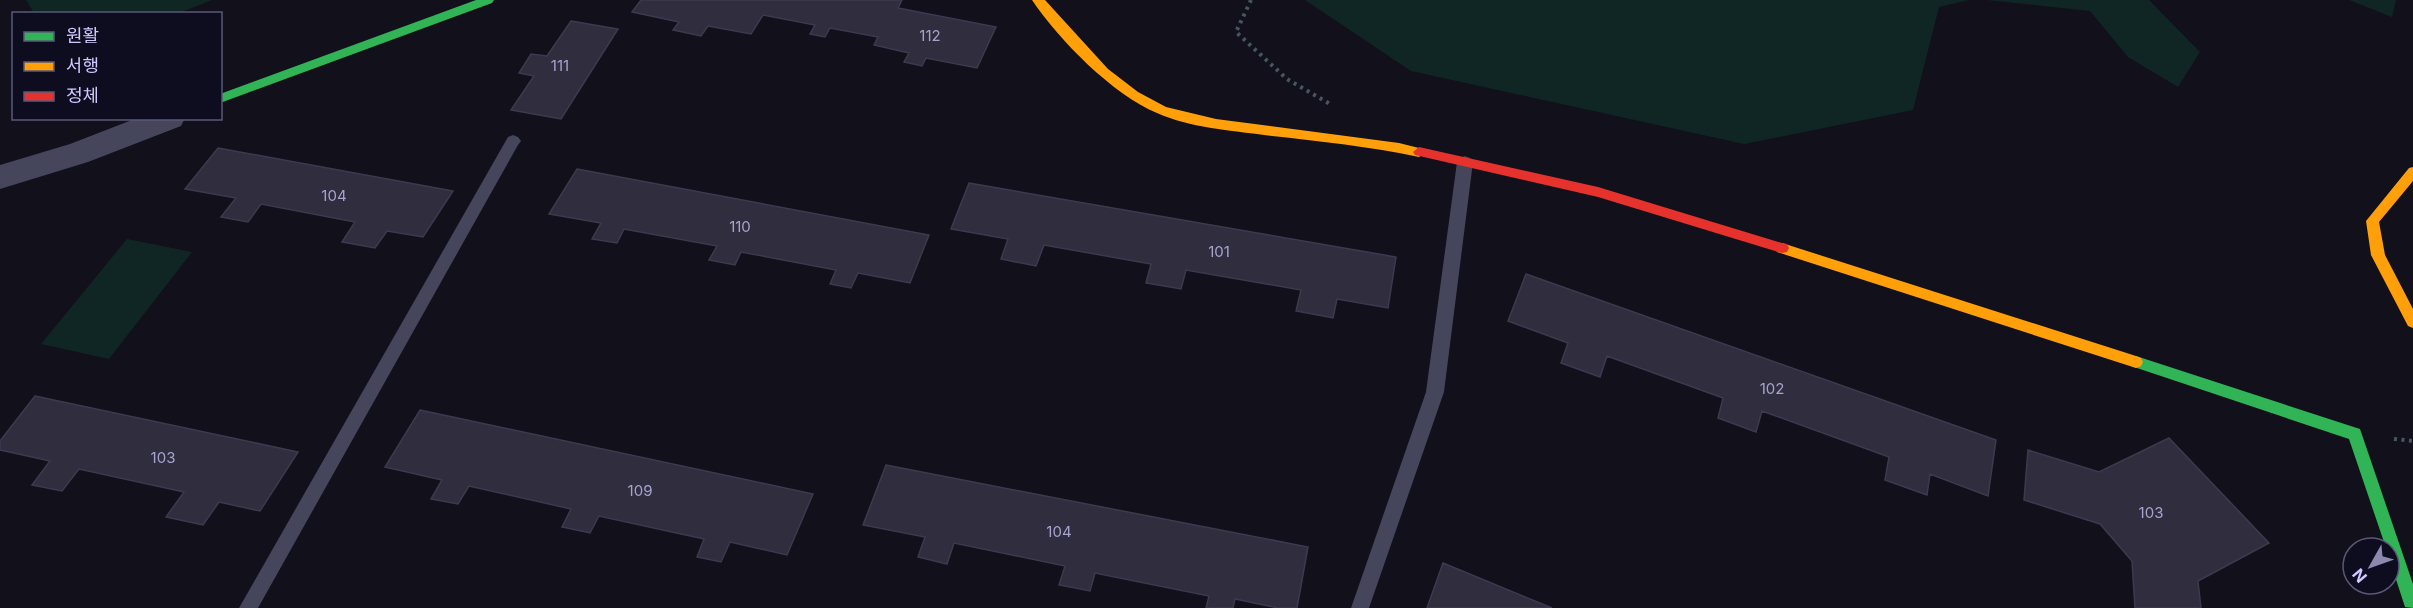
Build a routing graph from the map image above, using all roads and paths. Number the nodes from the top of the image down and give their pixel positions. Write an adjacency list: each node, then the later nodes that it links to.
1 (488, 0): 4 (street)
2 (1038, 0): 8 (street)
3 (1251, 0): 5 (path)
4 (222, 98)
5 (1336, 107)
6 (165, 120): 10 (street)
7 (513, 141): 13 (lane)
8 (1465, 162): 12 (street); 14 (lane)
9 (2413, 172): 11 (street)
10 (0, 177)
11 (2413, 322)
12 (2413, 607)
13 (248, 608)
14 (1360, 608)

